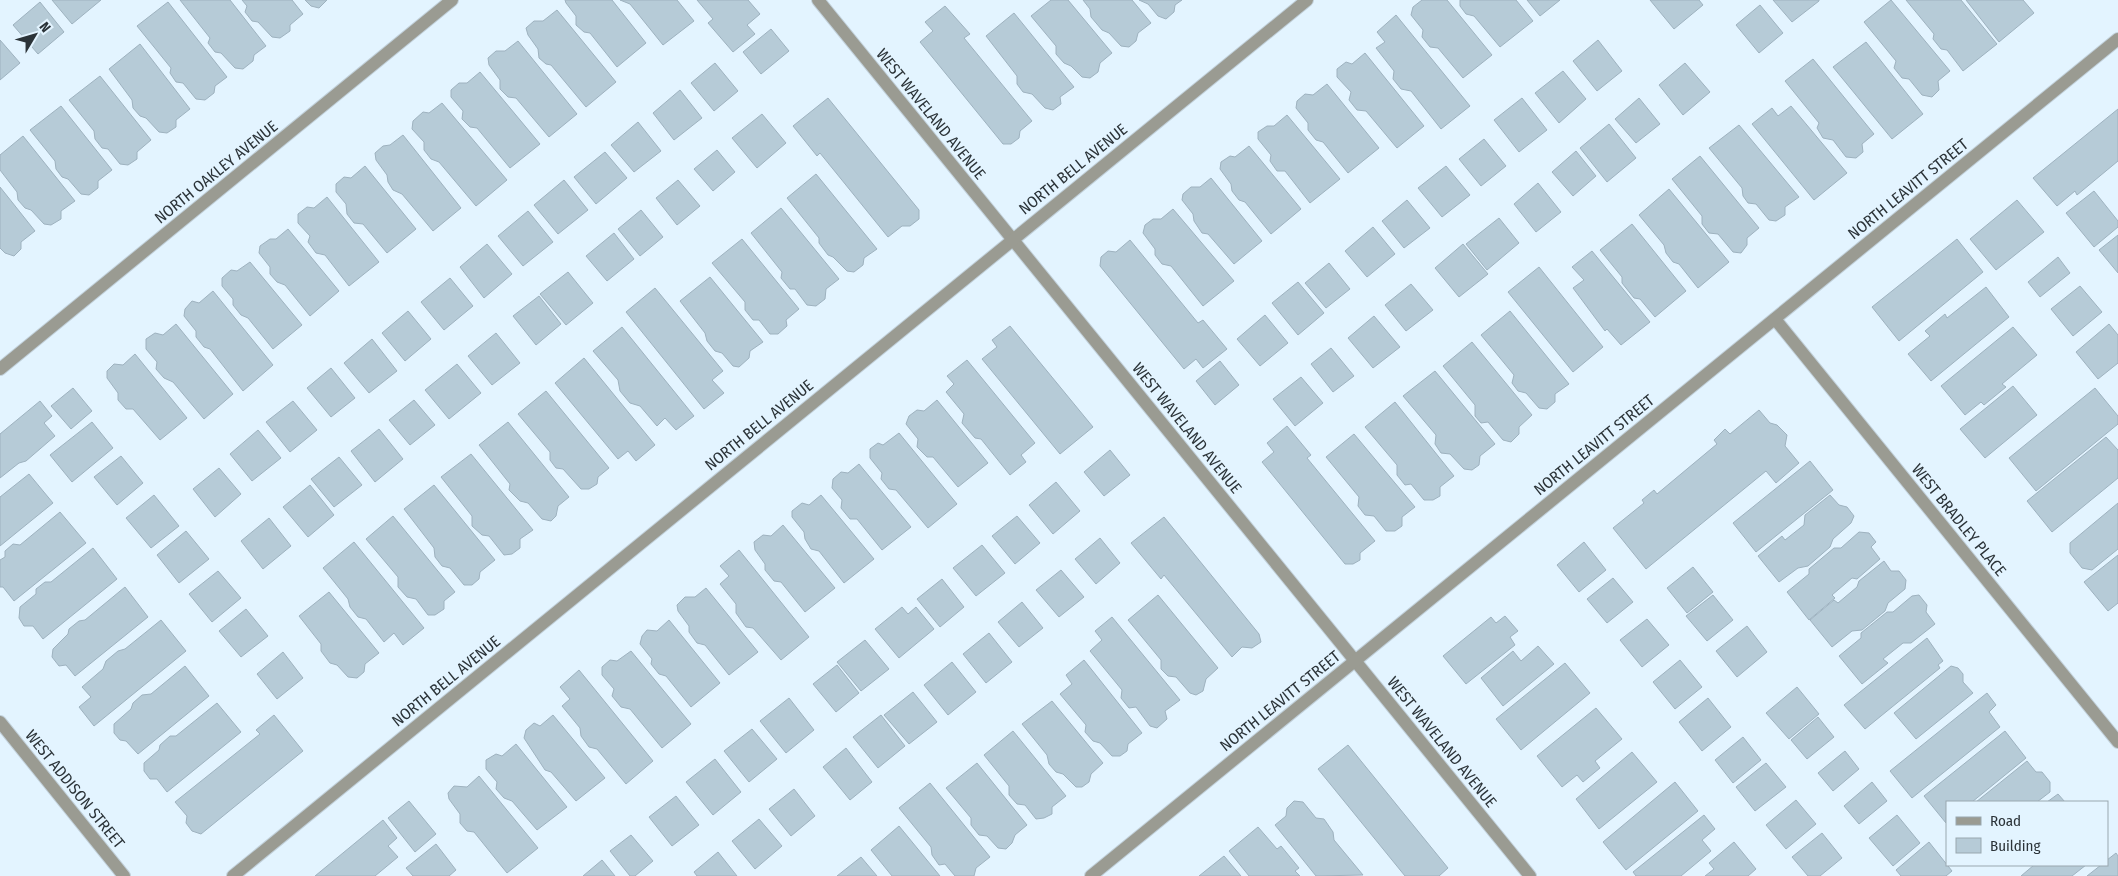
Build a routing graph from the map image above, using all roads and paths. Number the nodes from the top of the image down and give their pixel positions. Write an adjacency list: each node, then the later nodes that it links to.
1 (452, 0): 7 (street, NORTH OAKLEY AVENUE)
2 (818, 0): 5 (street, WEST WAVELAND AVENUE)
3 (1307, 0): 5 (street, NORTH BELL AVENUE)
4 (2118, 39): 6 (street, NORTH LEAVITT STREET)
5 (1013, 240): 8 (street, WEST WAVELAND AVENUE); 12 (street, NORTH BELL AVENUE)
6 (1775, 318): 8 (street, NORTH LEAVITT STREET); 10 (street, WEST BRADLEY PLACE)
7 (0, 369)
8 (1355, 661): 13 (street, NORTH LEAVITT STREET); 14 (street, WEST WAVELAND AVENUE)
9 (0, 722): 11 (street, WEST ADDISON STREET)
10 (2118, 742)
11 (124, 876)
12 (233, 876)
13 (1091, 876)
14 (1530, 876)

